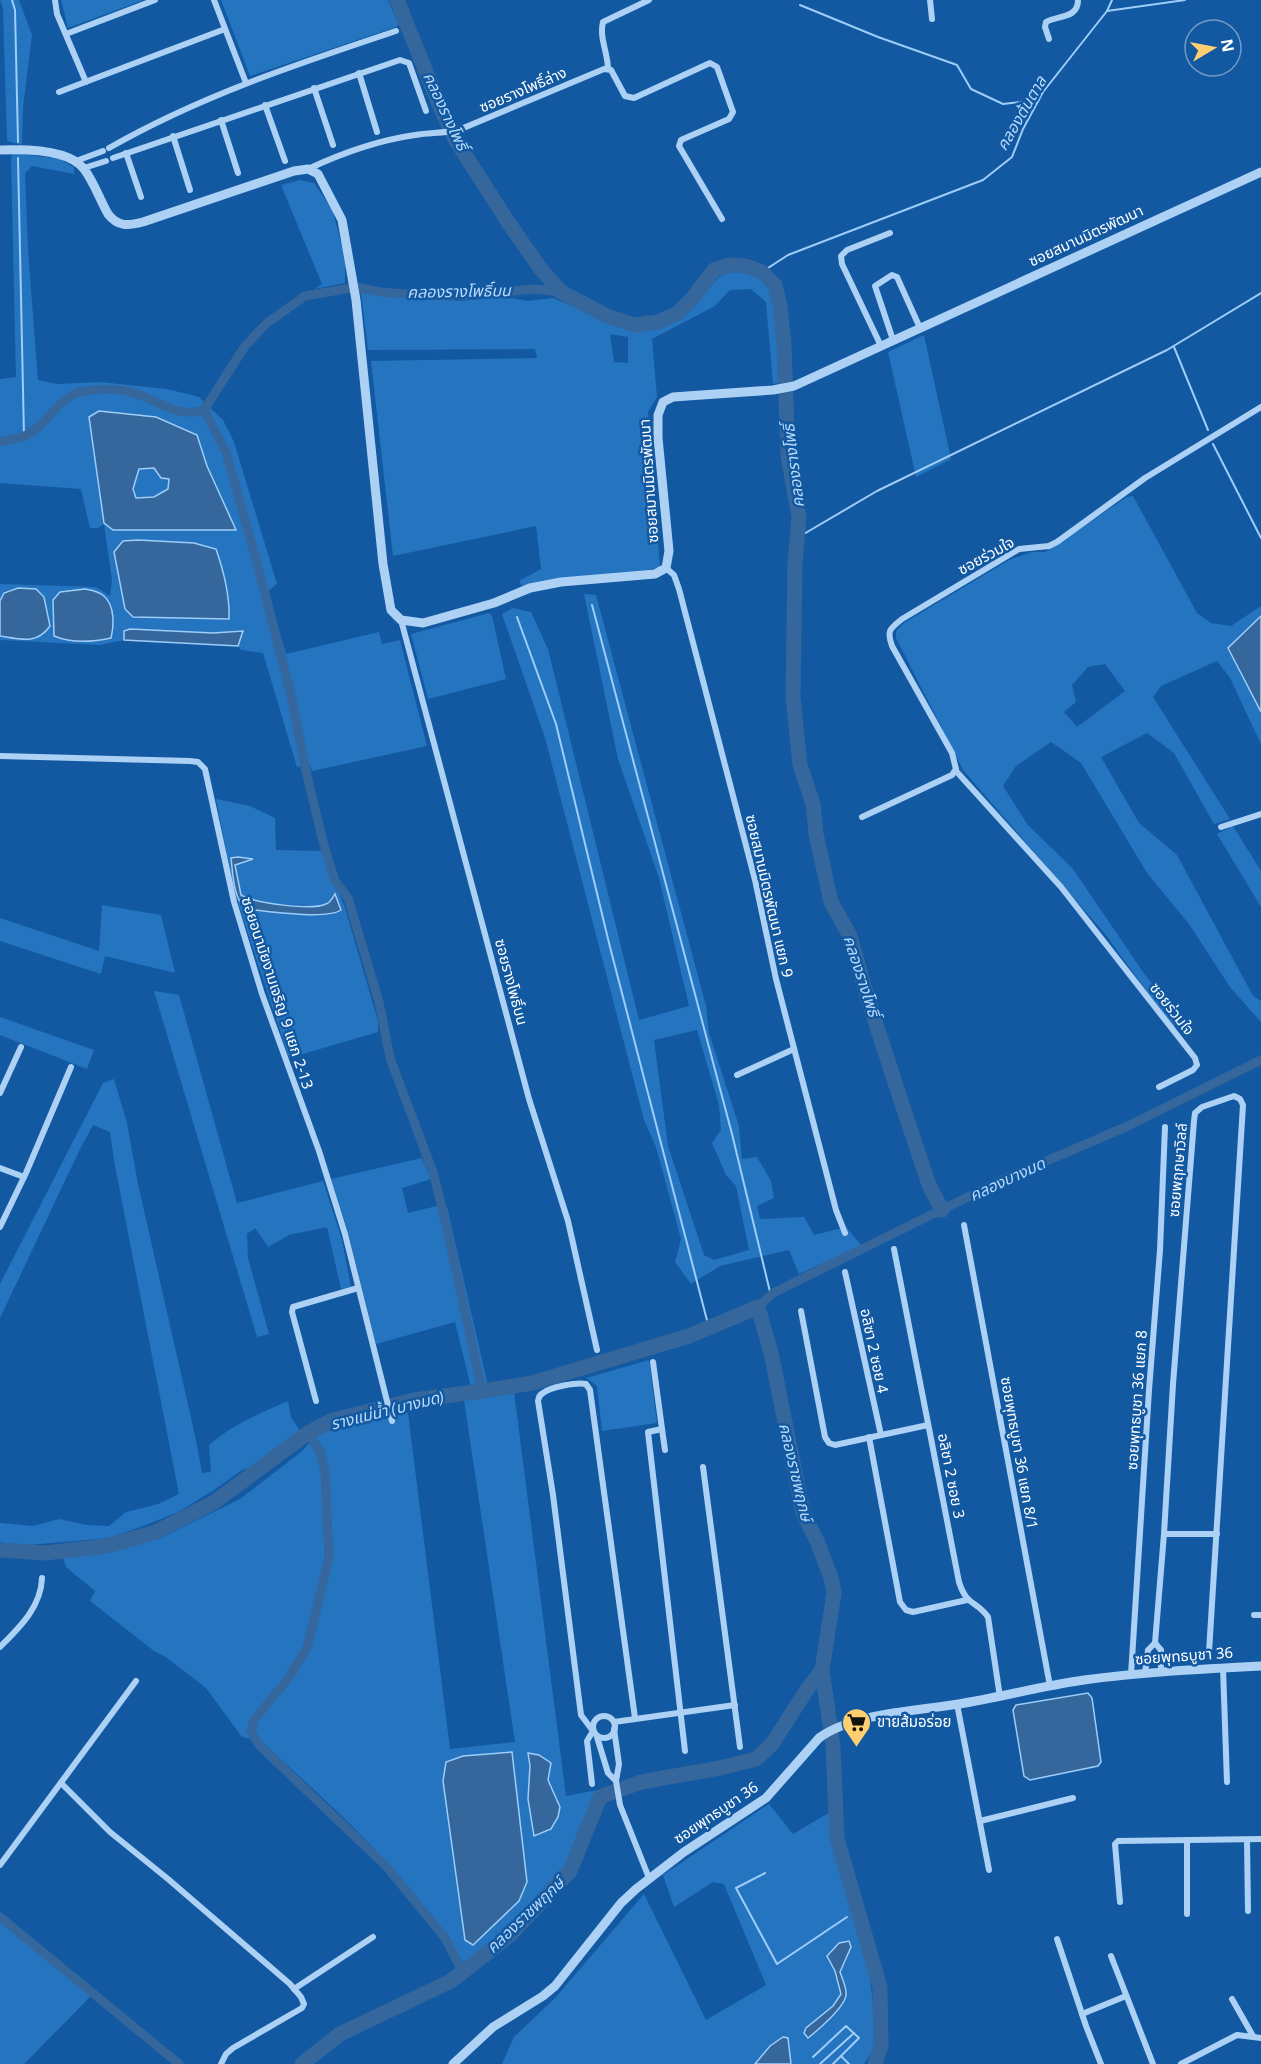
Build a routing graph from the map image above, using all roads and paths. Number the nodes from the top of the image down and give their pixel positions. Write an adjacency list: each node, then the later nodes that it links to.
1 (55, 0): 10 (street)
2 (155, 0): 10 (street)
3 (214, 0): 8 (street)
4 (649, 0): 12 (street)
5 (930, 0): 7 (street)
6 (1078, 0): 11 (street)
7 (932, 20)
8 (225, 29): 14 (street); 15 (street)
9 (396, 31): 15 (street)
10 (66, 34): 14 (street)
11 (1049, 39)
12 (608, 69): 31 (street, ซอยรางโพธิ์ล่าง); 36 (street)
13 (359, 73): 16 (street); 19 (street); 21 (street)
14 (86, 82): 17 (street)
15 (246, 83): 24 (street)
16 (314, 88): 18 (street); 23 (street)
17 (58, 92)
18 (266, 105): 20 (street); 29 (street)
19 (426, 111)
20 (220, 120): 22 (street); 33 (street)
21 (377, 132)
22 (173, 136): 26 (street); 34 (street)
23 (333, 145)
24 (109, 148): 27 (street); 28 (street)
25 (0, 150): 28 (street)
26 (126, 153): 27 (street); 35 (street)
27 (112, 158): 30 (street)
28 (76, 161): 30 (street)
29 (285, 161)
30 (84, 168): 31 (street)
31 (308, 169): 43 (street)
32 (1261, 172): 38 (street, ซอยสมานมิตรพัฒนา)
33 (238, 173)
34 (190, 190)
35 (141, 197)
36 (722, 219)
37 (890, 233): 40 (street)
38 (920, 328): 39 (street, ซอยสมานมิตรพัฒนา); 39 (street)
39 (894, 340): 40 (street, ซอยสมานมิตรพัฒนา)
40 (881, 346): 42 (street, ซอยสมานมิตรพัฒนา)
41 (1261, 407): 45 (street, ซอยร่วมใจ)
42 (666, 568): 43 (street); 50 (street, ซอยสมานมิตรพัฒนา แยก 9)
43 (401, 620): 65 (street, ซอยรางโพธิ์บน)
44 (0, 756): 63 (street, ซอยอนามัยงามเจริญ 9 แยก 2-13)
45 (956, 771): 47 (street); 53 (street, ซอยร่วมใจ)
46 (1261, 814): 48 (street)
47 (862, 817)
48 (1221, 827)
49 (21, 1047): 54 (street)
50 (794, 1049): 52 (street); 60 (street, ซอยสมานมิตรพัฒนา แยก 9)
51 (71, 1067): 57 (street)
52 (737, 1075)
53 (1159, 1088)
54 (0, 1093)
55 (1165, 1127): 86 (street, ซอยพุทธบูชา 36 แยก 8)
56 (0, 1168): 57 (street)
57 (24, 1177): 59 (street)
58 (964, 1225): 88 (street, ซอยพุทธบูชา 36 แยก 8/1)
59 (0, 1227)
60 (845, 1233)
61 (894, 1249): 69 (street, อลิซา 2 ซอย 3)
62 (845, 1272): 71 (street, อลิซา 2 ซอย 4)
63 (358, 1288): 67 (street); 68 (street, ซอยอนามัยงามเจริญ 9 แยก 2-13)
64 (801, 1311): 72 (street)
65 (597, 1350)
66 (653, 1362): 70 (street)
67 (316, 1401)
68 (392, 1421)
69 (928, 1425): 71 (street); 78 (street, อลิซา 2 ซอย 3)
70 (662, 1429): 73 (street); 92 (street)
71 (881, 1435): 72 (street)
72 (869, 1437): 78 (street)
73 (665, 1450)
74 (703, 1467): 91 (street)
75 (1164, 1534): 76 (street); 76 (street, ซอยพฤกษาวิลล์); 79 (street, ซอยพฤกษาวิลล์)
76 (1217, 1534): 81 (street, ซอยพฤกษาวิลล์)
77 (42, 1578): 80 (street)
78 (967, 1600): 89 (street, อลิซา 2 ซอย 3)
79 (1155, 1643): 84 (street, ซอยพฤกษาวิลล์); 85 (street, ซอยพฤกษาวิลล์)
80 (0, 1647)
81 (1209, 1652)
82 (1261, 1666): 83 (street, ซอยพุทธบูชา 36)
83 (1223, 1668): 84 (street, ซอยพุทธบูชา 36); 98 (street)
84 (1161, 1671): 85 (street, ซอยพุทธบูชา 36)
85 (1145, 1672): 86 (street, ซอยพุทธบูชา 36)
86 (1131, 1675): 88 (street, ซอยพุทธบูชา 36)
87 (136, 1681): 99 (street)
88 (1050, 1686): 89 (street, ซอยพุทธบูชา 36)
89 (1000, 1696): 90 (street, ซอยพุทธบูชา 36)
90 (957, 1704): 103 (street); 109 (street, ซอยพุทธบูชา 36)
91 (735, 1705): 92 (street); 96 (street)
92 (682, 1712): 93 (street); 97 (street)
93 (635, 1718): 94 (street); 95 (street)
94 (614, 1726): 95 (street); 95 (street); 100 (street)
95 (595, 1734): 100 (street); 101 (street)
96 (740, 1747)
97 (685, 1751)
98 (1227, 1782)
99 (61, 1783): 107 (street); 116 (street)
100 (617, 1783): 109 (street)
101 (591, 1784)
102 (1073, 1798): 103 (street)
103 (980, 1821): 108 (street)
104 (1261, 1839): 106 (street)
105 (1187, 1840): 106 (street); 110 (street); 112 (street)
106 (1247, 1840): 111 (street)
107 (0, 1865)
108 (989, 1870)
109 (648, 1878): 123 (street, ซอยพุทธบูชา 36)
110 (1120, 1902)
111 (1248, 1911)
112 (1187, 1914)
113 (373, 1937): 116 (street)
114 (1057, 1939): 119 (street)
115 (1111, 1956): 117 (street)
116 (294, 1989): 122 (street)
117 (1126, 1996): 119 (street); 125 (street)
118 (1232, 1999): 120 (street)
119 (1082, 2014): 124 (street)
120 (1253, 2036): 121 (street); 126 (street)
121 (1261, 2038)
122 (222, 2063)
123 (453, 2064)
124 (1101, 2064)
125 (1153, 2064)
126 (1181, 2064)

